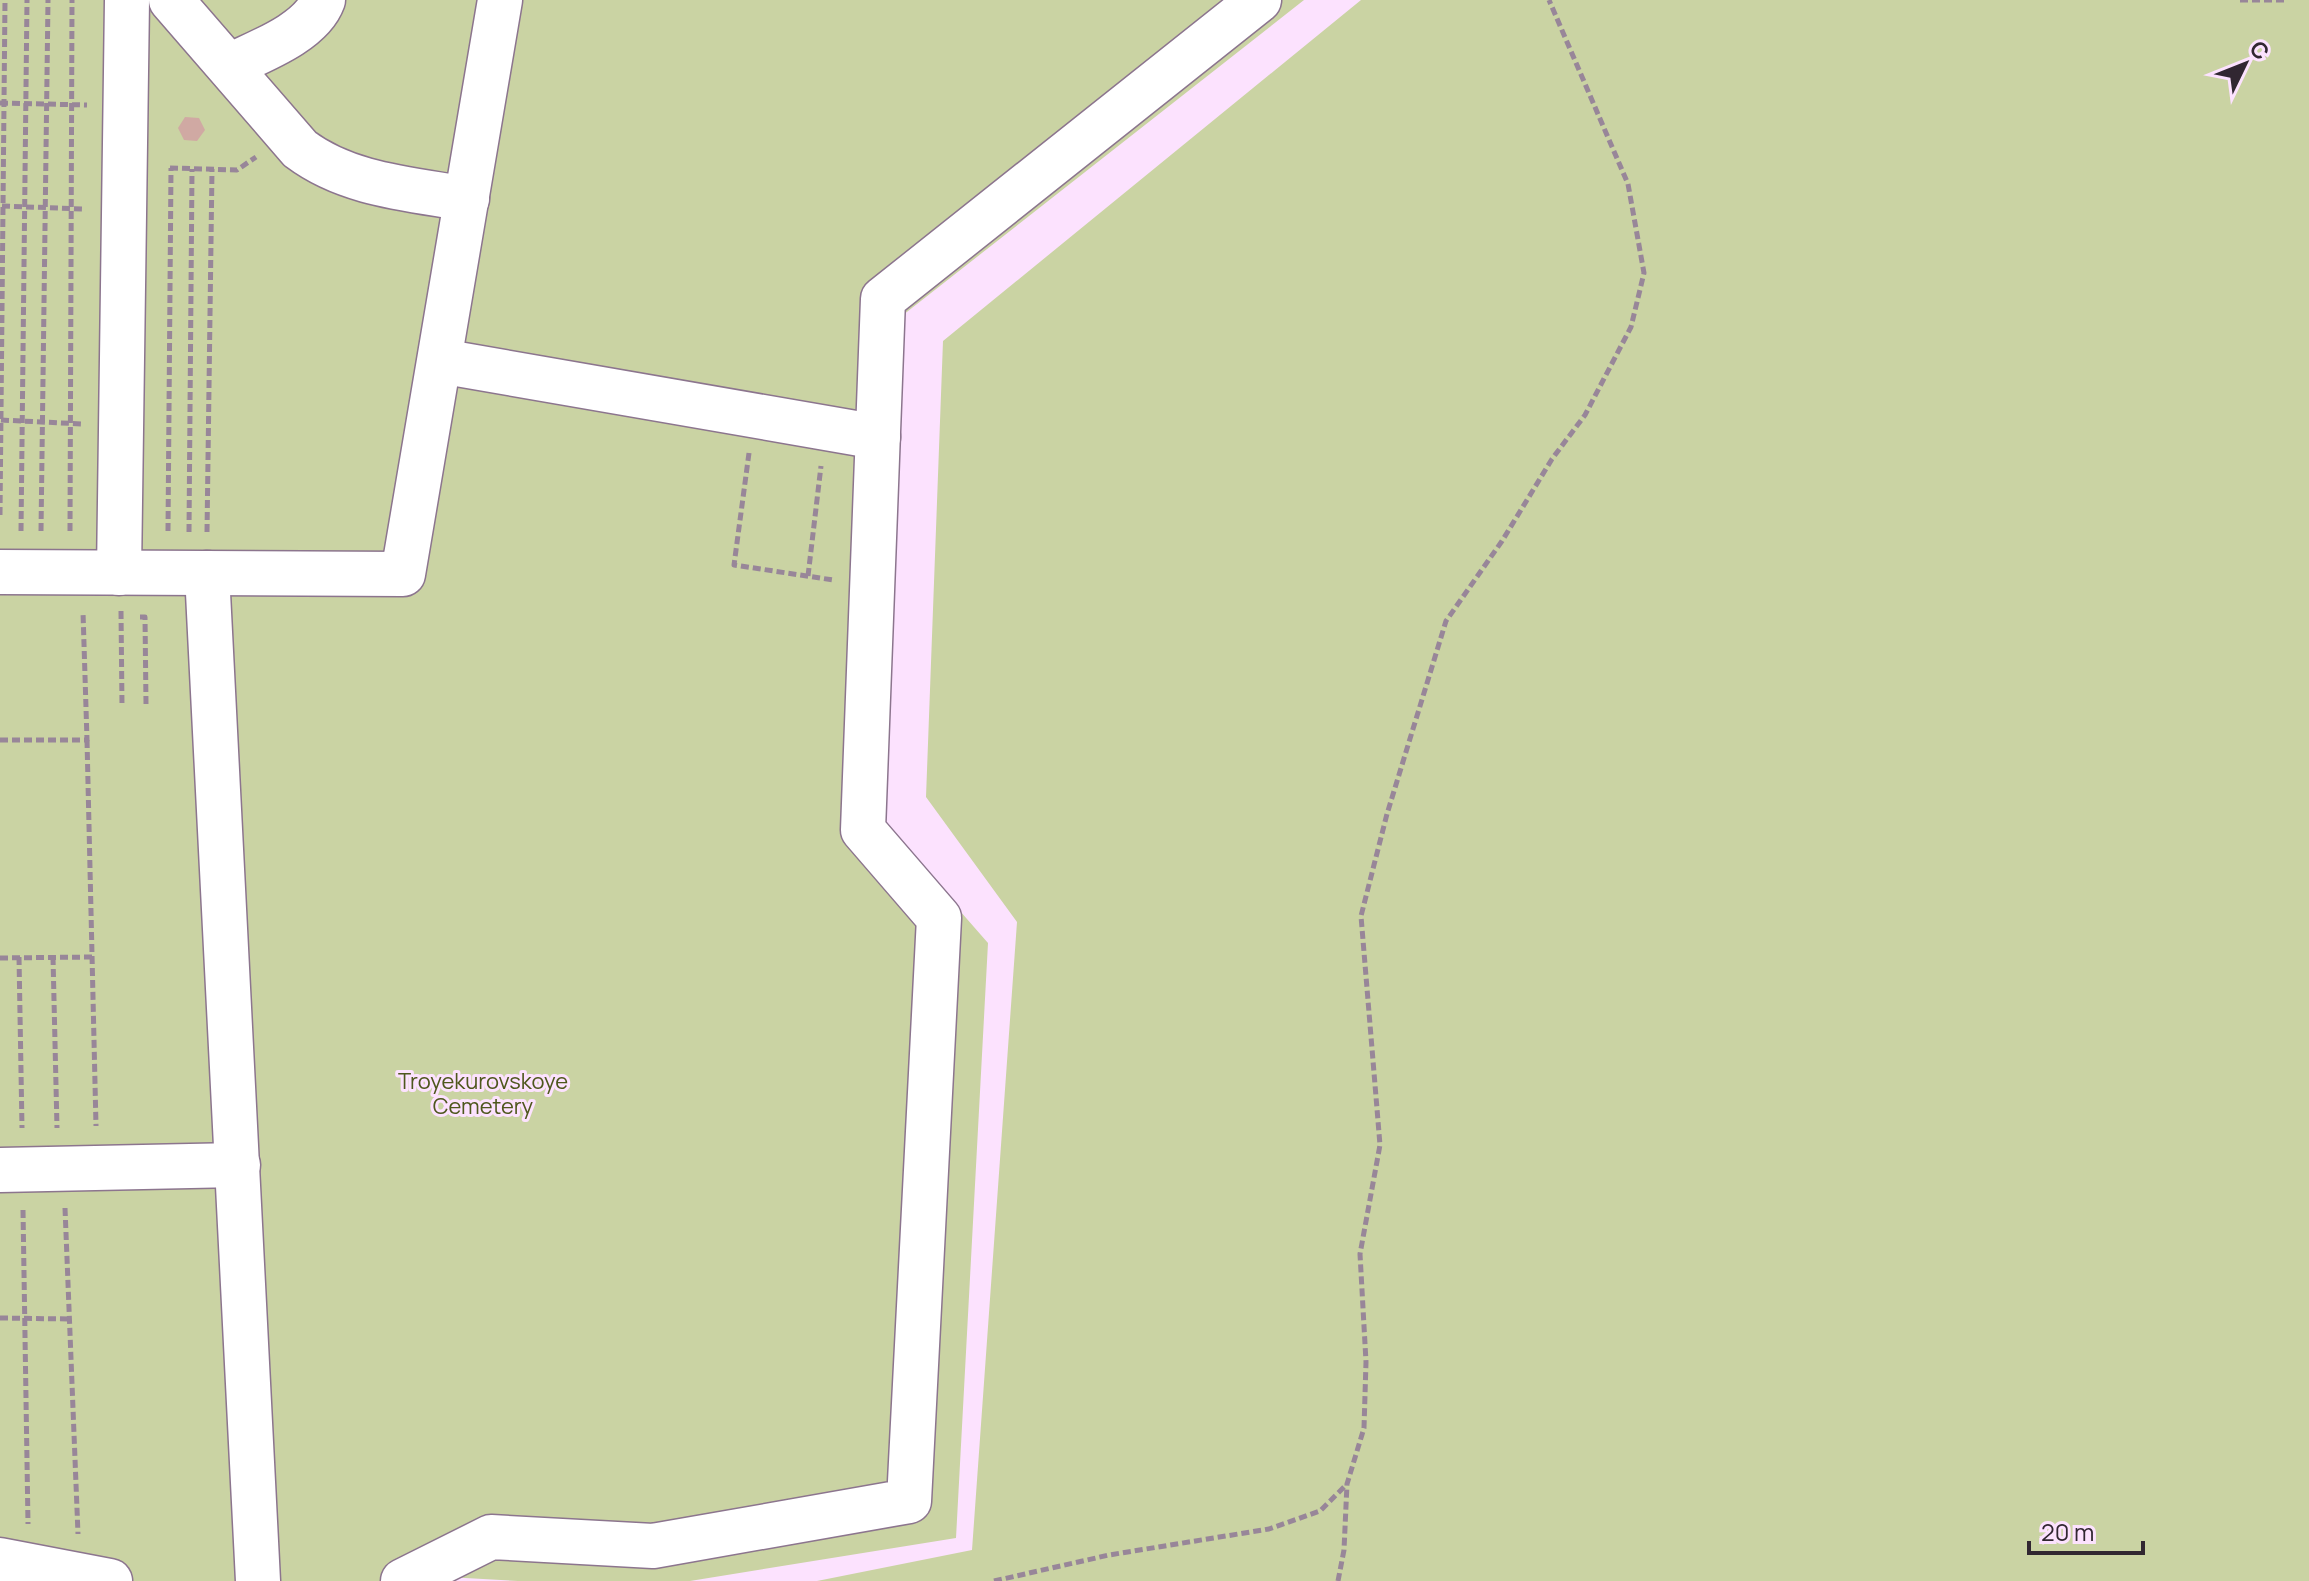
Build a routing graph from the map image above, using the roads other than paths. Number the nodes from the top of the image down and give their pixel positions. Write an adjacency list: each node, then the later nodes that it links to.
1 (127, 0): 10 (lane)
2 (171, 0): 6 (lane)
3 (323, 0): 6 (lane)
4 (500, 0): 7 (lane)
5 (1259, 0): 9 (lane)
6 (229, 66): 7 (lane)
7 (467, 199): 8 (lane)
8 (440, 361): 9 (lane); 11 (lane)
9 (878, 437): 17 (lane)
10 (55, 572): 11 (lane)
11 (188, 573): 12 (lane)
12 (238, 1165): 13 (lane); 16 (lane)
13 (48, 1169)
14 (14, 1563): 15 (lane)
15 (95, 1578)
16 (258, 1581)
17 (403, 1581)

